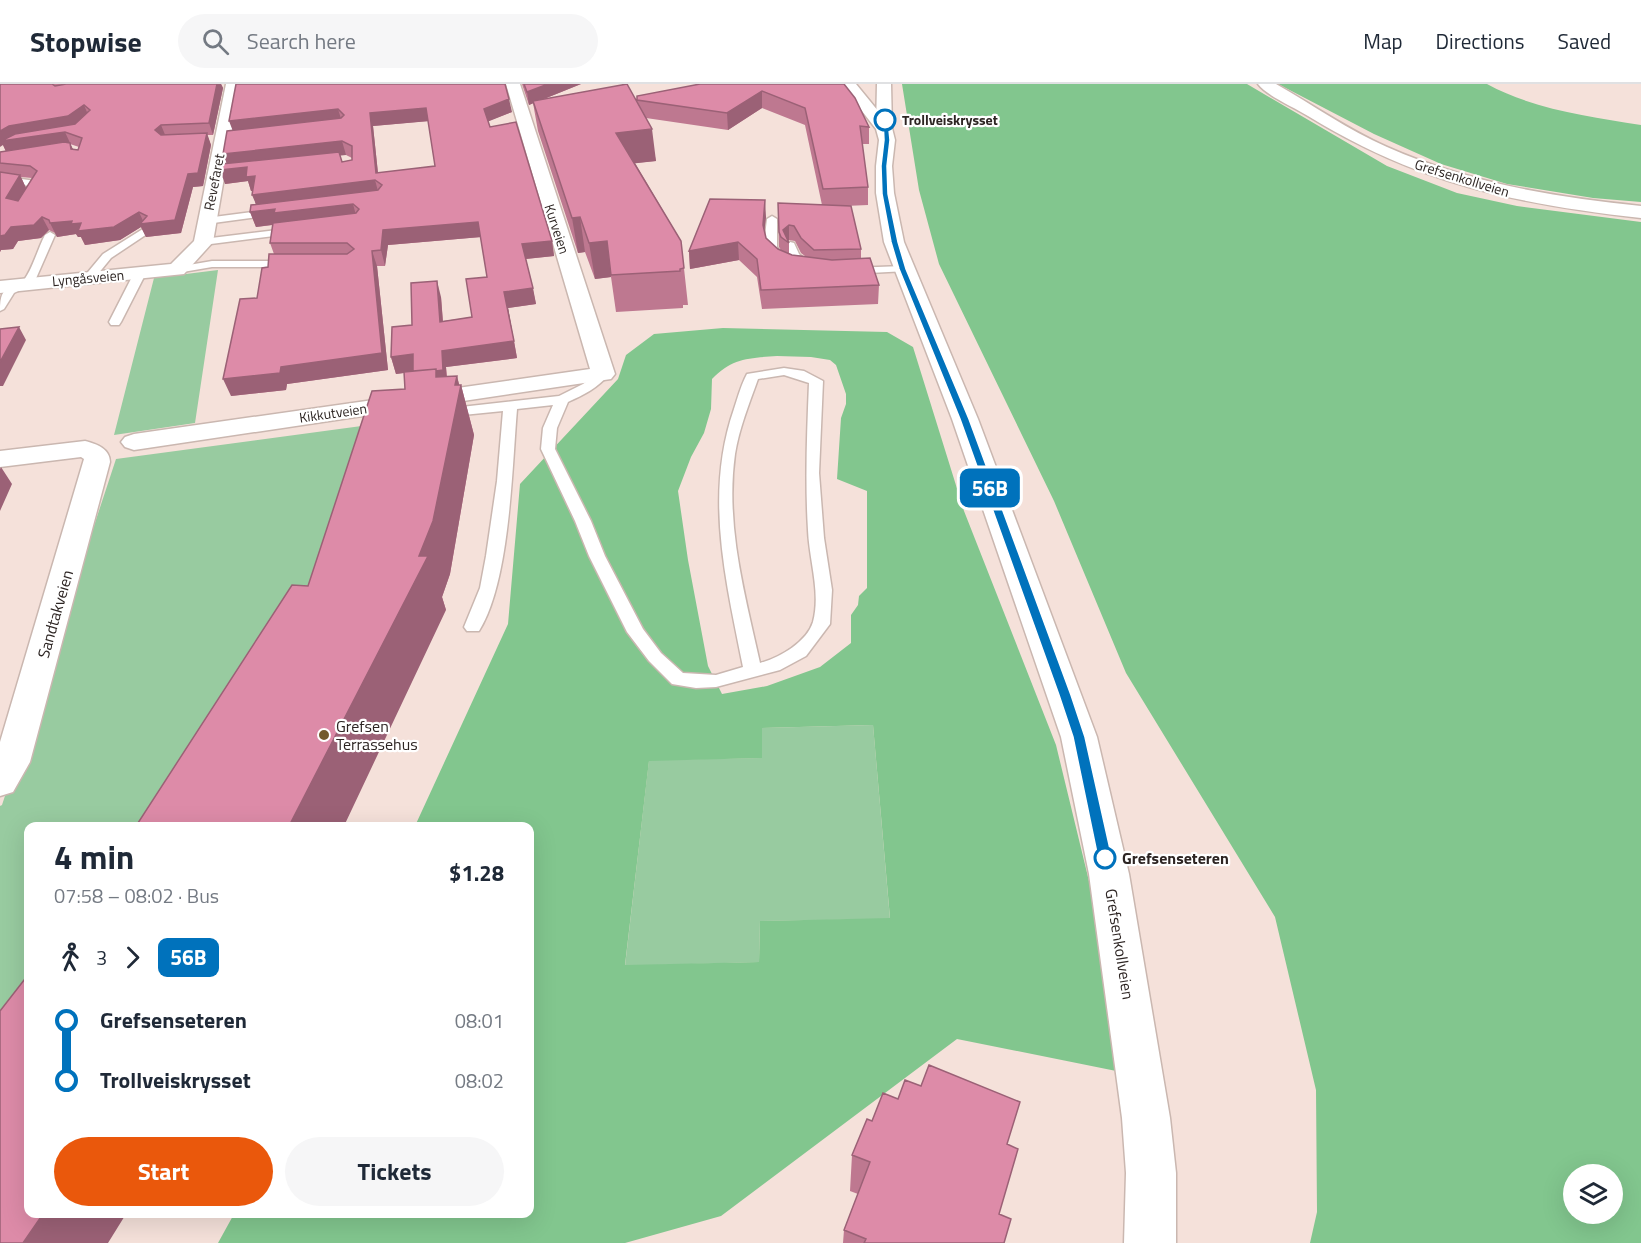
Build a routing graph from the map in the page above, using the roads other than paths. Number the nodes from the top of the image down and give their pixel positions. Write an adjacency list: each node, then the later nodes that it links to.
1 (513, 84): 28 (street, Kurveien)
2 (848, 84): 6 (street)
3 (884, 84): 6 (street, Grefsenkollveien)
4 (1265, 84): 10 (street, Grefsenkollveien)
5 (236, 87): 12 (street, Revefaret)
6 (878, 114): 19 (street, Grefsenkollveien)
7 (0, 179): 8 (lane)
8 (20, 210)
9 (287, 211): 12 (lane)
10 (1641, 212)
11 (772, 219): 17 (lane)
12 (206, 220): 16 (street, Revefaret)
13 (309, 229): 16 (lane)
14 (146, 230): 23 (lane)
15 (50, 235): 24 (lane)
16 (203, 242): 20 (street)
17 (790, 245)
18 (305, 264): 20 (lane)
19 (903, 269): 21 (lane); 37 (street, Grefsenkollveien)
20 (177, 270): 22 (street, Lyngåsveien)
21 (842, 271)
22 (140, 273): 23 (street, Lyngåsveien); 27 (lane)
23 (89, 278): 24 (street, Lyngåsveien)
24 (28, 283): 25 (street, Lyngåsveien); 26 (lane)
25 (0, 286)
26 (0, 308)
27 (115, 322)
28 (603, 374): 29 (lane); 32 (street, Kikkutveien)
29 (562, 400): 30 (lane); 35 (lane)
30 (510, 406): 31 (lane); 34 (lane)
31 (400, 418)
32 (134, 442)
33 (0, 459): 36 (street, Sandtakveien)
34 (473, 627)
35 (753, 671): 35 (lane)
36 (0, 782)
37 (1150, 1243)

